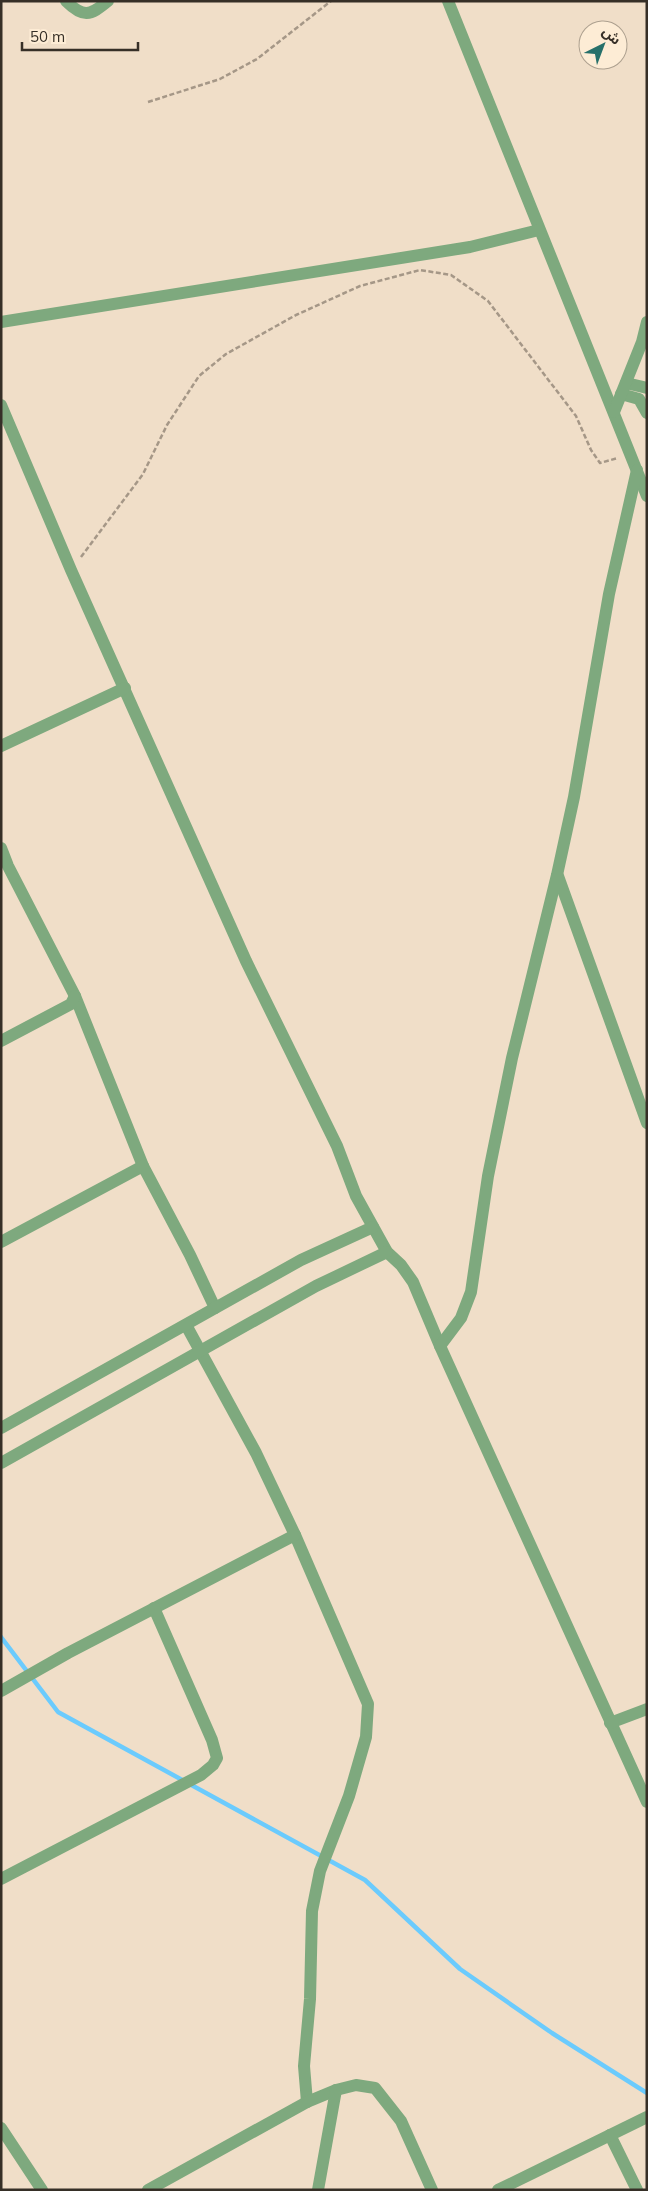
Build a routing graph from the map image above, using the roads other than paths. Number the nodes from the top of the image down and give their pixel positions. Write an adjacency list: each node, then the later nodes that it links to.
1 (66, 1): 2 (street)
2 (108, 1)
3 (448, 1): 4 (street)
4 (539, 230): 5 (street); 10 (street)
5 (1, 322)
6 (647, 322): 7 (street)
7 (624, 388): 8 (street); 10 (street); 11 (street)
8 (647, 388)
9 (1, 405): 14 (street)
10 (614, 412): 12 (street)
11 (647, 413)
12 (637, 470): 13 (street); 18 (street)
13 (647, 496)
14 (125, 688): 15 (street); 23 (street)
15 (1, 746)
16 (1, 848): 17 (street)
17 (5, 867): 19 (street)
18 (557, 875): 21 (street); 28 (street)
19 (75, 996): 20 (street); 22 (street)
20 (1, 1041)
21 (647, 1123)
22 (143, 1166): 24 (street); 26 (street)
23 (372, 1227): 25 (street); 26 (street)
24 (1, 1242)
25 (386, 1252): 28 (street); 29 (street)
26 (215, 1308): 27 (street)
27 (186, 1325): 29 (street); 30 (street)
28 (440, 1346): 36 (street)
29 (201, 1352): 31 (street); 32 (street)
30 (1, 1428)
31 (1, 1463)
32 (295, 1535): 33 (street); 40 (street)
33 (154, 1608): 34 (street); 38 (street)
34 (1, 1691)
35 (647, 1709): 36 (street)
36 (610, 1723): 37 (street)
37 (647, 1802)
38 (1, 1879)
39 (336, 2090): 40 (street); 46 (street); 47 (street)
40 (307, 2102): 45 (street)
41 (647, 2117): 43 (street)
42 (1, 2128): 44 (street)
43 (610, 2135): 48 (street); 49 (street)
44 (42, 2190)
45 (148, 2190)
46 (318, 2190)
47 (432, 2190)
48 (498, 2190)
49 (637, 2190)

